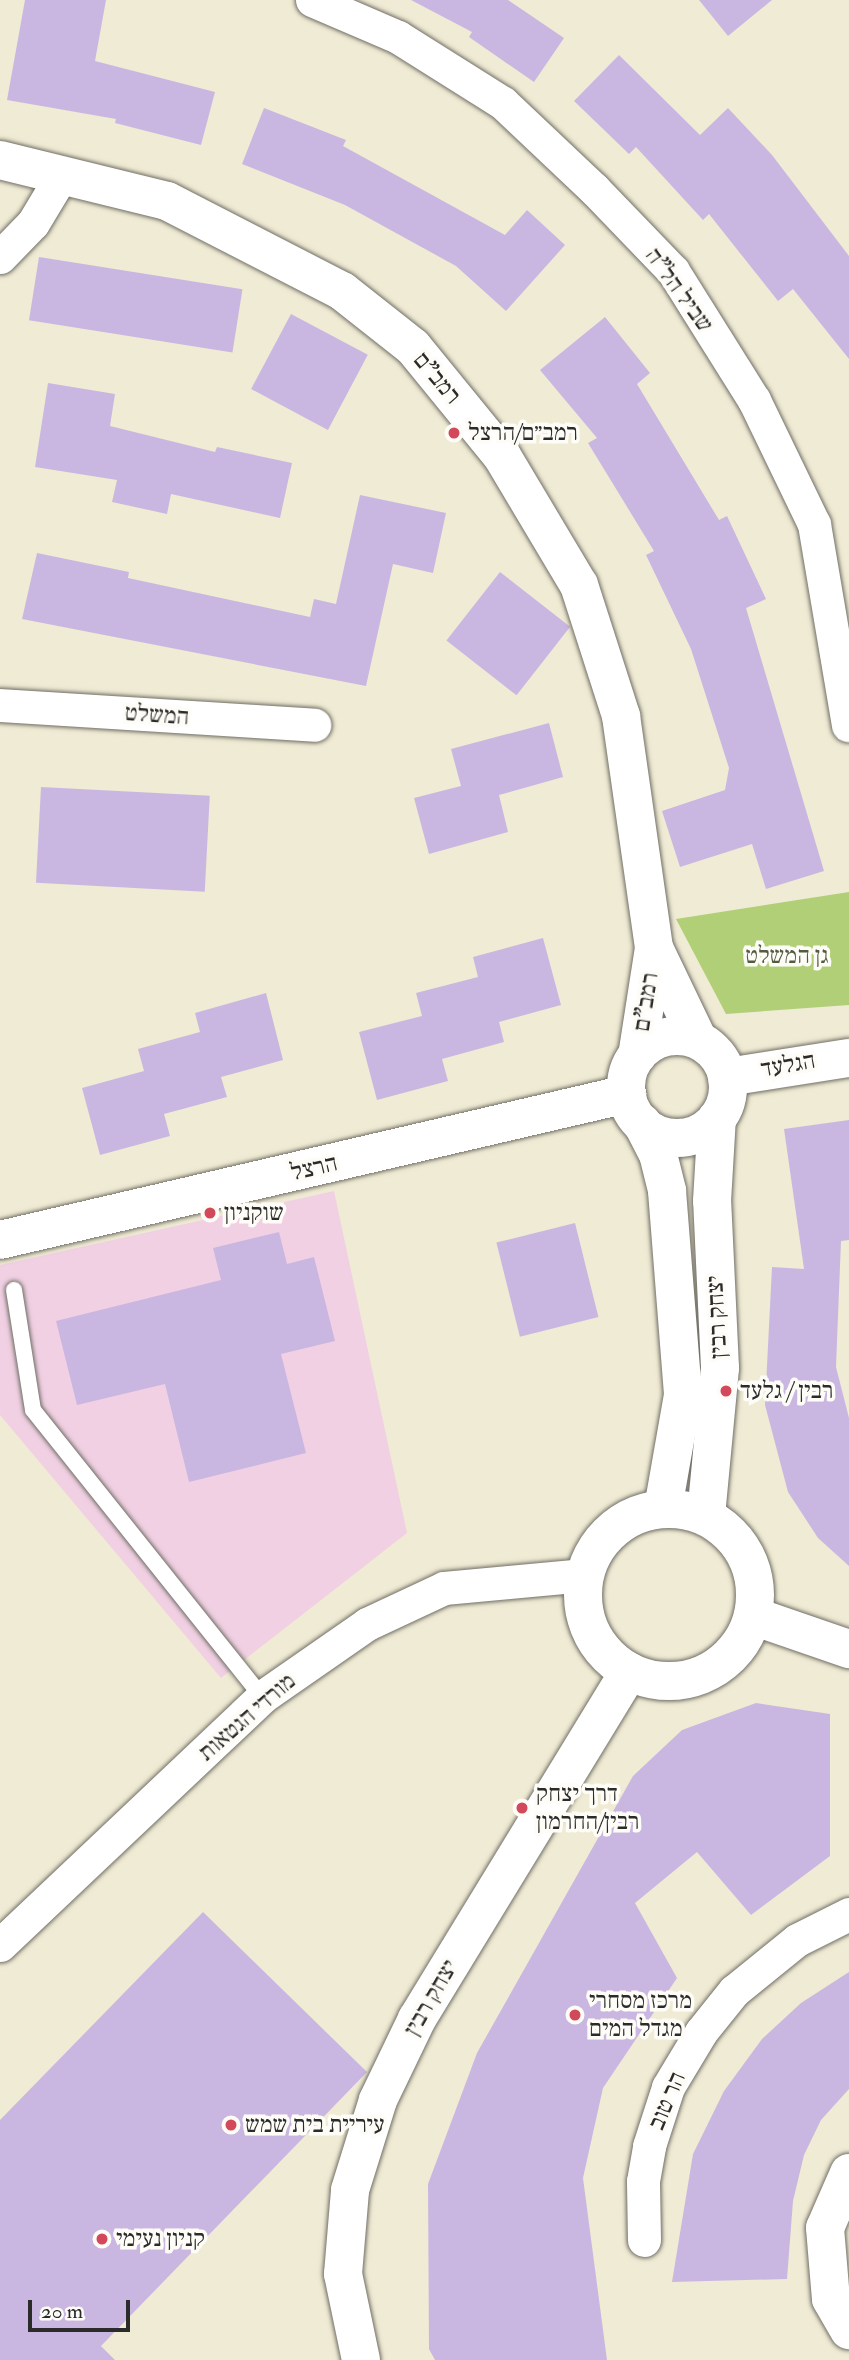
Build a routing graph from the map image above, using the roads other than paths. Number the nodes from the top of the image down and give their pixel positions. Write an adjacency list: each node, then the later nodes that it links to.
1 (312, 0): 6 (street, שביל הל"ה)
2 (0, 160): 3 (street, רמב"ם)
3 (63, 173): 4 (street); 8 (street, רמב"ם)
4 (0, 257)
5 (0, 705): 7 (street, המשלט)
6 (848, 725)
7 (314, 726)
8 (654, 948): 9 (street, רמב"ם); 10 (street, רמב"ם)
9 (698, 1040): 10 (street); 12 (street)
10 (637, 1056): 13 (street)
11 (849, 1058): 12 (street, הגלעד)
12 (727, 1077): 14 (street)
13 (634, 1108): 14 (street); 15 (street, הרצל); 17 (street, יצחק רבין)
14 (717, 1118): 18 (street, יצחק רבין)
15 (0, 1240)
16 (14, 1290): 23 (lane)
17 (663, 1508): 18 (street); 19 (street)
18 (706, 1516): 20 (street)
19 (584, 1575): 22 (street); 23 (street, מורדי הגטאות)
20 (753, 1616): 21 (street); 22 (street)
21 (849, 1649)
22 (629, 1672): 29 (street, יצחק רבין)
23 (262, 1697): 25 (street, מורדי הגטאות)
24 (849, 1914): 27 (street, הר טוב)
25 (0, 1945)
26 (849, 2173): 28 (street)
27 (644, 2240)
28 (849, 2330)
29 (361, 2360)

